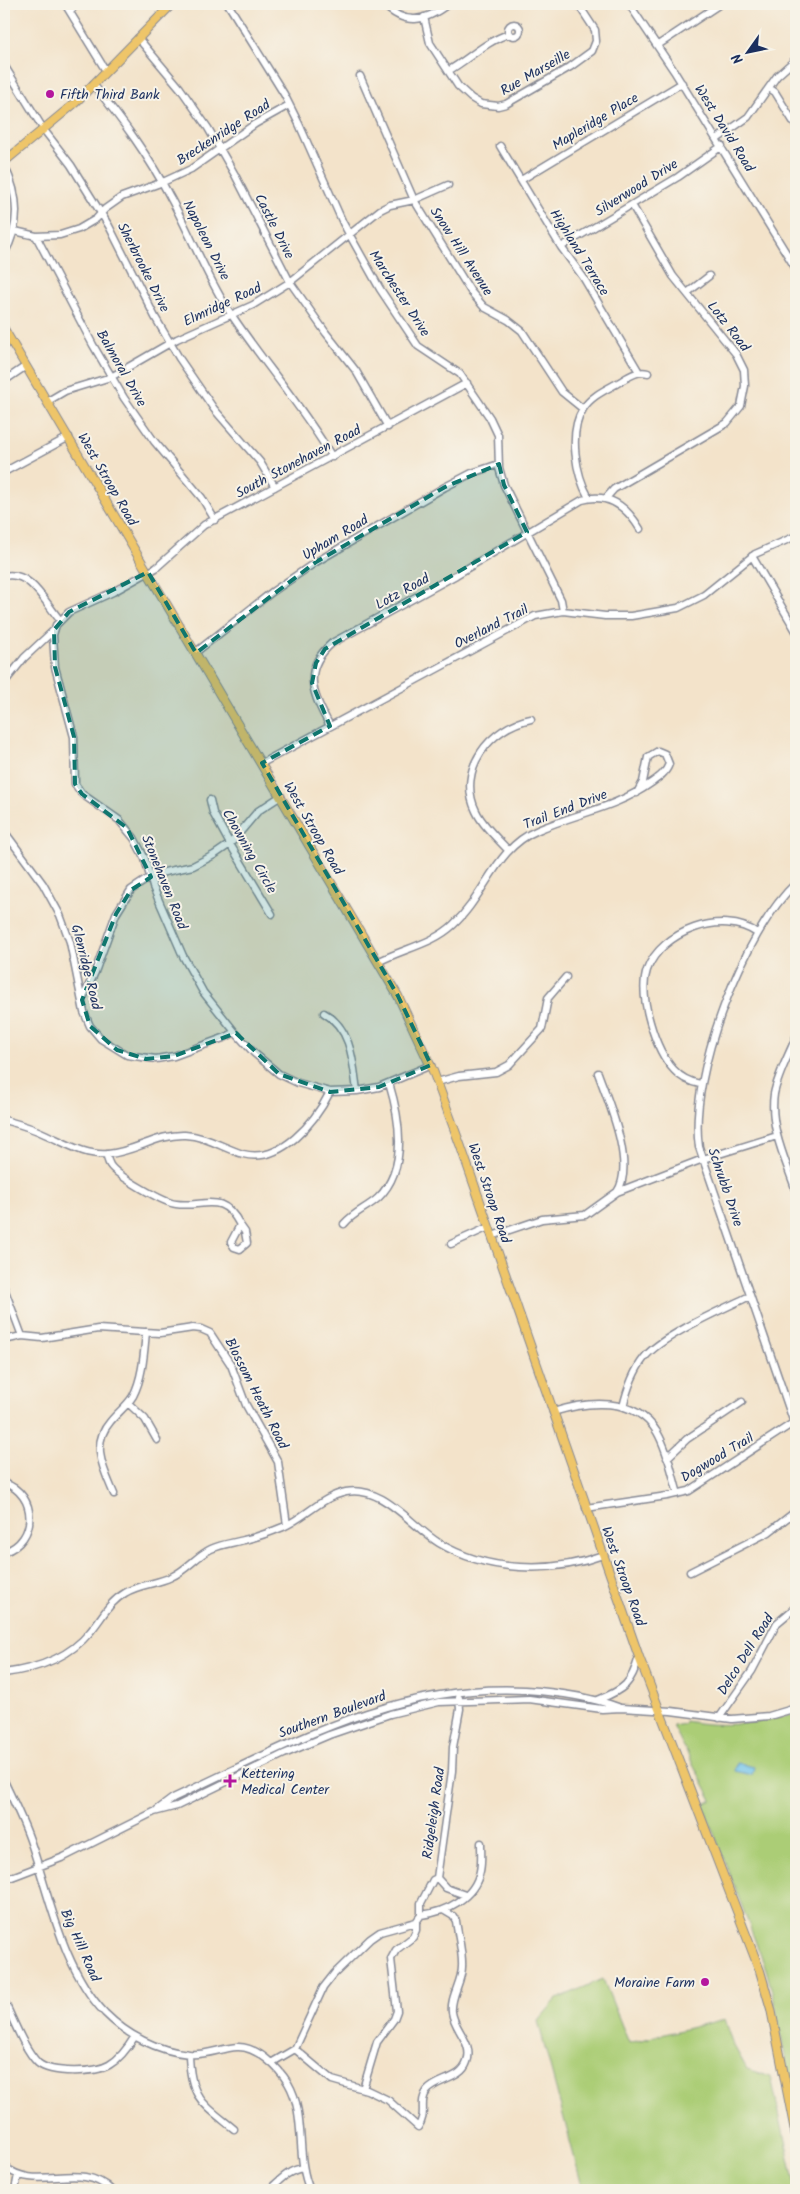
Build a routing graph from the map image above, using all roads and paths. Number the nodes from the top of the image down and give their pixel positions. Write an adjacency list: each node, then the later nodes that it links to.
1 (65, 4): 10 (street)
2 (77, 4): 10 (street)
3 (172, 4): 13 (main road)
4 (228, 4): 23 (street, Marchester Drive)
5 (383, 4): 11 (street)
6 (448, 4): 11 (street)
7 (578, 4): 18 (street, Rue Marseille)
8 (629, 4): 14 (street, West David Road)
9 (720, 4): 14 (street)
10 (70, 11): 17 (street)
11 (424, 17): 18 (street, Rue Marseille)
12 (509, 34): 18 (street)
13 (138, 38): 17 (main road); 29 (street, Castle Drive)
14 (658, 45): 20 (street, West David Road)
15 (796, 59): 22 (street)
16 (4, 65): 25 (street, Sherbrooke Drive)
17 (106, 71): 21 (main road)
18 (448, 71)
19 (360, 76): 34 (street, Snow Hill Avenue)
20 (682, 83): 26 (street, West David Road); 31 (street, Mapleridge Place)
21 (93, 84): 25 (main road); 32 (street, Napoleon Drive)
22 (769, 88): 24 (street); 26 (street)
23 (289, 105): 29 (street, Breckenridge Road); 38 (street, Marchester Drive)
24 (796, 126)
25 (44, 130): 30 (main road); 36 (street, Sherbrooke Drive)
26 (717, 139): 28 (street, West David Road)
27 (500, 146): 31 (street, Highland Terrace)
28 (722, 146): 35 (street, Silverwood Drive); 42 (street, West David Road)
29 (221, 149): 32 (street, Breckenridge Road); 44 (street, Castle Drive)
30 (4, 164): 37 (street)
31 (521, 180): 40 (street, Highland Terrace)
32 (162, 182): 36 (street, Breckenridge Road); 46 (street, Napoleon Drive)
33 (448, 185): 34 (street, Elmridge Road)
34 (414, 200): 38 (street, Elmridge Road); 56 (street, Snow Hill Avenue)
35 (632, 205): 40 (street, Silverwood Drive); 45 (street, Lotz Road)
36 (102, 213): 39 (street, Breckenridge Road); 48 (street, Sherbrooke Drive)
37 (15, 232): 39 (street); 41 (street)
38 (349, 235): 44 (street, Elmridge Road); 54 (street, Marchester Drive)
39 (36, 236): 52 (street, Balmoral Drive)
40 (561, 247): 50 (street, Highland Terrace)
41 (4, 254)
42 (796, 269)
43 (708, 276): 45 (street)
44 (290, 282): 46 (street, Elmridge Road); 57 (street, Castle Drive)
45 (687, 293): 64 (street, Lotz Road)
46 (233, 316): 48 (street, Elmridge Road); 59 (street, Napoleon Drive)
47 (4, 329): 49 (main road, West Stroop Road)
48 (169, 343): 52 (street, Elmridge Road); 62 (street, Sherbrooke Drive)
49 (26, 366): 53 (street); 55 (main road, West Stroop Road)
50 (639, 372): 51 (street); 56 (street)
51 (648, 373)
52 (111, 377): 55 (street, Elmridge Road); 65 (street, Balmoral Drive)
53 (4, 381)
54 (467, 382): 57 (street, South Stonehaven Road); 60 (street, Marchester Drive)
55 (48, 401): 58 (main road, West Stroop Road)
56 (583, 409): 63 (street)
57 (388, 427): 59 (street, South Stonehaven Road)
58 (69, 437): 61 (street); 70 (main road, West Stroop Road)
59 (332, 457): 62 (street, South Stonehaven Road)
60 (499, 464): 67 (street, Marchester Drive); 76 (street, Upham Road)
61 (4, 472)
62 (275, 487): 65 (street, South Stonehaven Road)
63 (589, 498): 64 (street); 67 (street, Lotz Road)
64 (606, 498): 66 (street)
65 (215, 520): 70 (street, South Stonehaven Road)
66 (640, 529)
67 (527, 532): 72 (street, Marchester Drive); 79 (street, Lotz Road)
68 (796, 536): 69 (street, Overland Trail)
69 (752, 556): 72 (street, Overland Trail); 75 (street)
70 (148, 572): 73 (street); 76 (main road, West Stroop Road)
71 (4, 576): 73 (street)
72 (563, 612): 79 (street, Overland Trail)
73 (60, 620): 74 (street)
74 (54, 630): 77 (street); 87 (street, Stonehaven Road)
75 (796, 631)
76 (196, 652): 80 (main road, West Stroop Road)
77 (4, 683)
78 (531, 719): 86 (street)
79 (330, 726): 80 (street, Overland Trail)
80 (262, 763): 82 (main road, West Stroop Road)
81 (634, 795): 81 (street, Trail End Drive); 86 (street, Trail End Drive)
82 (280, 796): 85 (street); 91 (main road, West Stroop Road)
83 (210, 800): 85 (street, Chowning Circle)
84 (4, 831): 93 (street, Glenridge Road)
85 (230, 844): 87 (street); 89 (street, Chowning Circle)
86 (508, 850): 91 (street, Trail End Drive)
87 (151, 877): 93 (street); 95 (street, Stonehaven Road)
88 (796, 882): 90 (street, Schrubb Drive)
89 (272, 914)
90 (757, 933): 101 (street, Schrubb Drive); 101 (street)
91 (378, 962): 97 (main road, West Stroop Road)
92 (566, 977): 99 (street)
93 (82, 1000): 95 (street, Glenridge Road)
94 (324, 1013): 102 (street)
95 (235, 1032): 103 (street, Stonehaven Road)
96 (796, 1037): 105 (street)
97 (431, 1065): 99 (main road, West Stroop Road); 100 (street, Stonehaven Road)
98 (598, 1073): 109 (street)
99 (438, 1082): 112 (main road, West Stroop Road)
100 (389, 1084): 102 (street, Stonehaven Road); 110 (street)
101 (700, 1084): 107 (street, Schrubb Drive)
102 (357, 1091): 103 (street, Stonehaven Road)
103 (330, 1092): 106 (street)
104 (4, 1120): 106 (street)
105 (777, 1136): 107 (street); 108 (street)
106 (107, 1154): 111 (street)
107 (703, 1159): 109 (street); 116 (street, Schrubb Drive)
108 (796, 1191)
109 (617, 1192): 113 (street)
110 (344, 1224)
111 (240, 1225)
112 (489, 1227): 113 (main road, West Stroop Road); 114 (street)
113 (492, 1236): 123 (main road, West Stroop Road)
114 (450, 1244)
115 (4, 1288): 118 (street)
116 (750, 1296): 122 (street); 124 (street, Schrubb Drive)
117 (146, 1332): 118 (street, Blossom Heath Road); 121 (street); 132 (street, Blossom Heath Road)
118 (22, 1336): 119 (street, Blossom Heath Road)
119 (4, 1340)
120 (742, 1402): 126 (street)
121 (128, 1403): 125 (street); 128 (street)
122 (623, 1407): 123 (street); 126 (street)
123 (553, 1412): 130 (main road, West Stroop Road)
124 (795, 1422): 129 (street, Dogwood Trail)
125 (157, 1440)
126 (667, 1458): 129 (street)
127 (4, 1483): 133 (street)
128 (114, 1494)
129 (678, 1494): 130 (street, Dogwood Trail)
130 (586, 1508): 134 (main road, West Stroop Road)
131 (796, 1511): 135 (street)
132 (287, 1525): 134 (street); 138 (street)
133 (4, 1552)
134 (603, 1555): 137 (main road, West Stroop Road)
135 (690, 1572)
136 (796, 1607): 145 (street, Delco Dell Road)
137 (639, 1657): 141 (street); 144 (main road, West Stroop Road)
138 (4, 1673)
139 (458, 1692): 140 (street, Ridgeleigh Road); 141 (street, Southern Boulevard); 147 (street, Southern Boulevard)
140 (460, 1700): 142 (street, Southern Boulevard); 147 (street, Southern Boulevard); 150 (street, Ridgeleigh Road)
141 (598, 1700): 142 (street, Southern Boulevard)
142 (622, 1708): 144 (street, Southern Boulevard)
143 (796, 1708): 145 (street, Southern Boulevard)
144 (659, 1711): 145 (street, Southern Boulevard); 163 (main road, West Stroop Road)
145 (719, 1718)
146 (4, 1781): 149 (street, Big Hill Road)
147 (154, 1812): 149 (street, Southern Boulevard)
148 (481, 1843): 152 (street)
149 (38, 1867): 151 (street, Southern Boulevard); 157 (street, Big Hill Road)
150 (437, 1878): 152 (street, Ridgeleigh Road); 154 (street)
151 (4, 1880)
152 (465, 1895): 153 (street)
153 (443, 1910): 154 (street); 161 (street)
154 (421, 1915): 155 (street)
155 (416, 1922): 158 (street); 161 (street)
156 (4, 2001): 157 (street)
157 (135, 2036): 159 (street, Big Hill Road)
158 (295, 2049): 160 (street); 161 (street)
159 (189, 2054): 160 (street, Big Hill Road); 162 (street)
160 (270, 2063): 165 (street, Big Hill Road)
161 (363, 2089)
162 (234, 2129)
163 (796, 2136)
164 (4, 2166): 166 (street)
165 (303, 2168): 169 (street); 170 (street, Big Hill Road)
166 (18, 2175): 167 (street); 168 (street)
167 (15, 2190)
168 (112, 2190)
169 (269, 2190)
170 (310, 2190)

